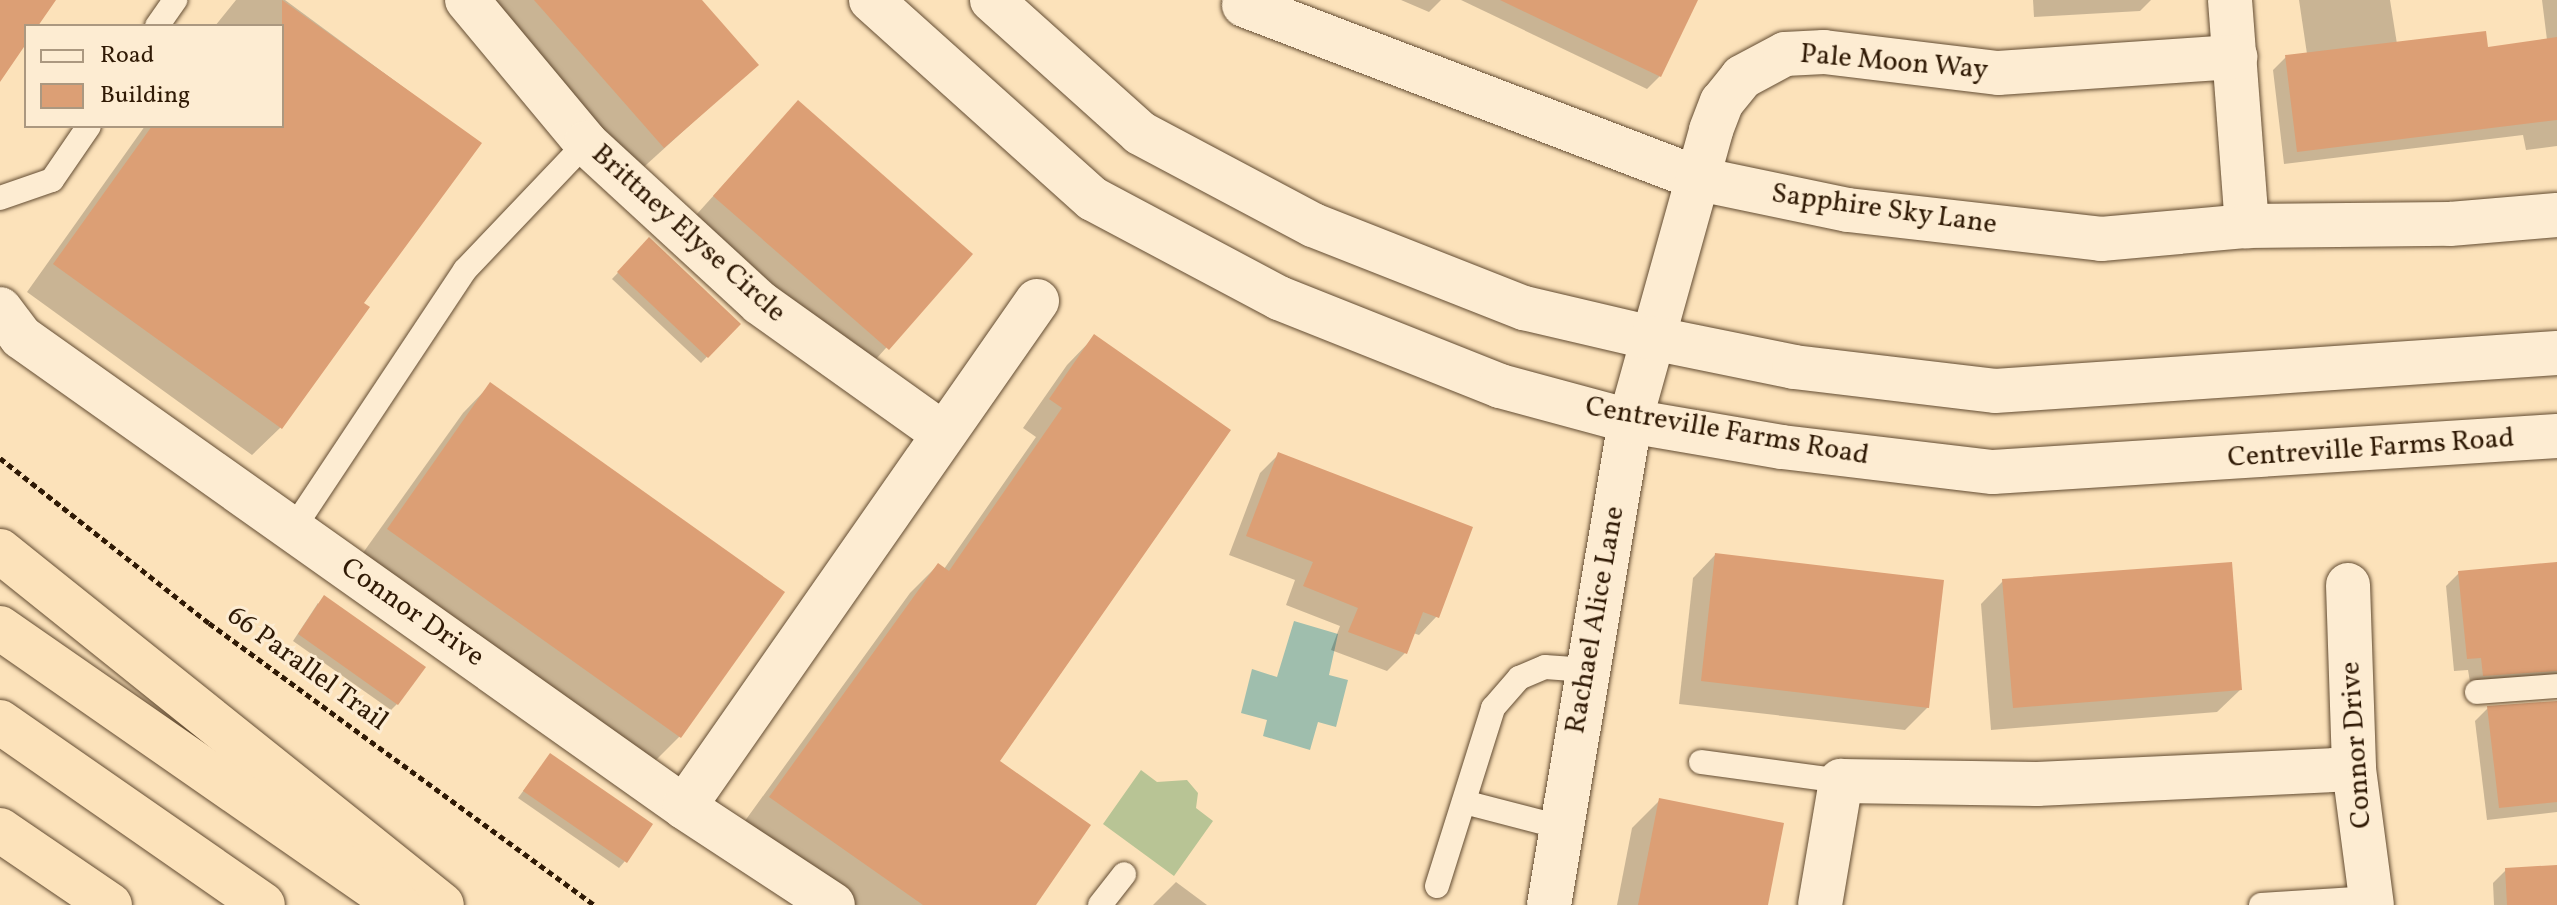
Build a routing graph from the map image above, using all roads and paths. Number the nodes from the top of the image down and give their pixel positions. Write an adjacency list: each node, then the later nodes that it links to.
1 (175, 0): 7 (lane)
2 (467, 0): 10 (street, Brittney Elyse Circle)
3 (871, 0): 19 (street, Centreville Farms Road)
4 (992, 0): 17 (street)
5 (2230, 0): 8 (street)
6 (1244, 5): 11 (street, Sapphire Sky Lane)
7 (158, 24)
8 (2235, 57): 11 (street, Pale Moon Way); 14 (street)
9 (88, 128): 12 (lane)
10 (586, 143): 20 (street, Brittney Elyse Circle); 23 (lane)
11 (1699, 179): 14 (street, Sapphire Sky Lane); 17 (street, Pale Moon Way)
12 (0, 198)
13 (2557, 215): 14 (street, Sapphire Sky Lane)
14 (2247, 226)
15 (1037, 301): 20 (street)
16 (0, 309): 23 (street, Connor Drive)
17 (1652, 338): 18 (street); 19 (street, Rachael Alice Lane)
18 (2557, 353)
19 (1630, 421): 21 (street, Centreville Farms Road); 27 (street, Rachael Alice Lane)
20 (942, 433): 35 (street)
21 (2557, 436)
22 (0, 458): 45 (path, 66 Parallel Trail)
23 (293, 529): 35 (street, Connor Drive)
24 (0, 551): 44 (highway)
25 (2348, 585): 32 (street, Connor Drive)
26 (0, 628): 43 (highway)
27 (1587, 670): 34 (lane); 36 (street, Rachael Alice Lane)
28 (2557, 686): 29 (lane)
29 (2477, 692)
30 (0, 722): 42 (highway)
31 (1701, 762): 33 (lane)
32 (2354, 769): 33 (street); 40 (street, Connor Drive)
33 (1841, 781): 49 (street)
34 (1464, 802): 36 (lane); 39 (lane)
35 (684, 807): 46 (street, Connor Drive)
36 (1561, 827): 48 (street, Rachael Alice Lane)
37 (0, 830): 41 (highway)
38 (1124, 874): 47 (lane)
39 (1437, 886)
40 (2372, 901): 50 (lane)
41 (110, 905)
42 (263, 905)
43 (398, 905)
44 (442, 905)
45 (595, 905)
46 (833, 905)
47 (1100, 905)
48 (1549, 905)
49 (1820, 905)
50 (2261, 905)

